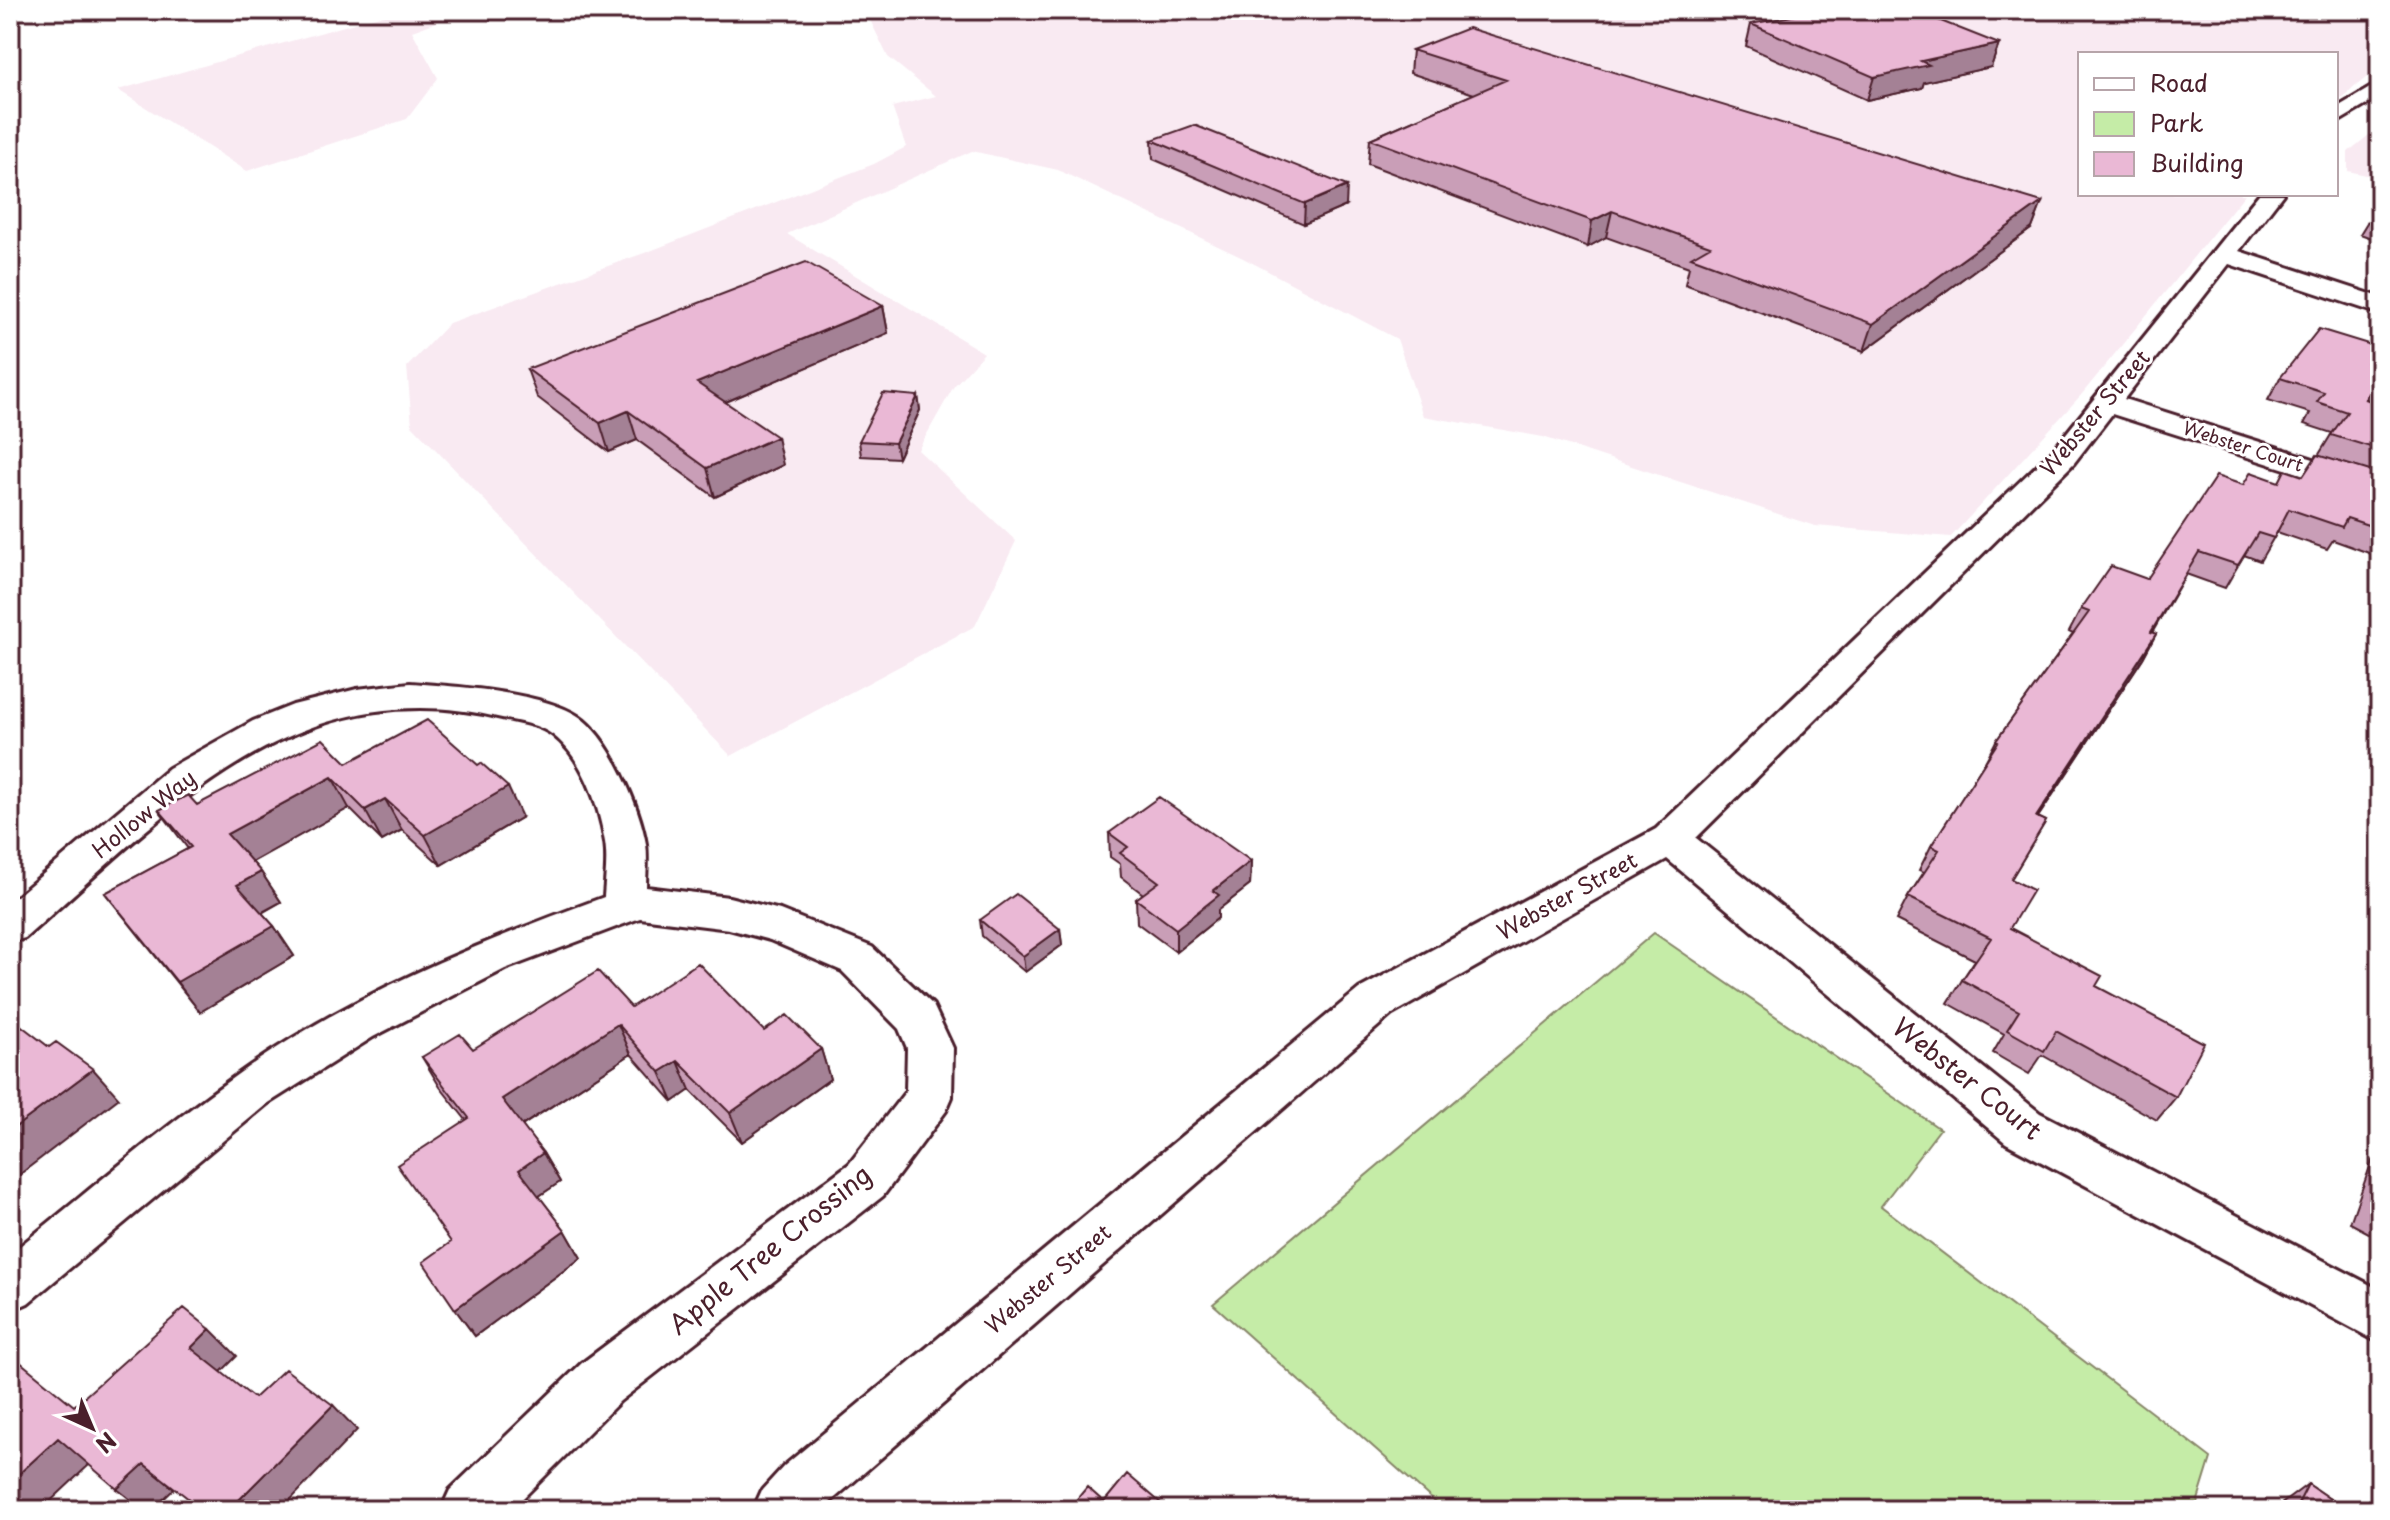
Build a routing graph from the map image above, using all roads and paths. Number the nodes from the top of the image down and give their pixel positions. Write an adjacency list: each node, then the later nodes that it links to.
1 (2380, 88): 2 (street)
2 (2338, 116)
3 (2269, 196): 4 (street, Webster Street)
4 (2222, 253): 6 (street); 8 (street, Webster Street)
5 (2380, 287): 6 (street)
6 (2352, 294): 7 (street)
7 (2380, 306)
8 (2107, 403): 9 (street, Webster Court); 10 (street, Webster Street)
9 (2380, 490)
10 (1670, 839): 14 (street, Webster Court); 15 (street, Webster Street)
11 (625, 907): 12 (street, Hollow Way); 13 (street, Apple Tree Crossing); 16 (street, Apple Tree Crossing)
12 (10, 926)
13 (10, 1286)
14 (2380, 1318)
15 (803, 1502)
16 (470, 1510)

